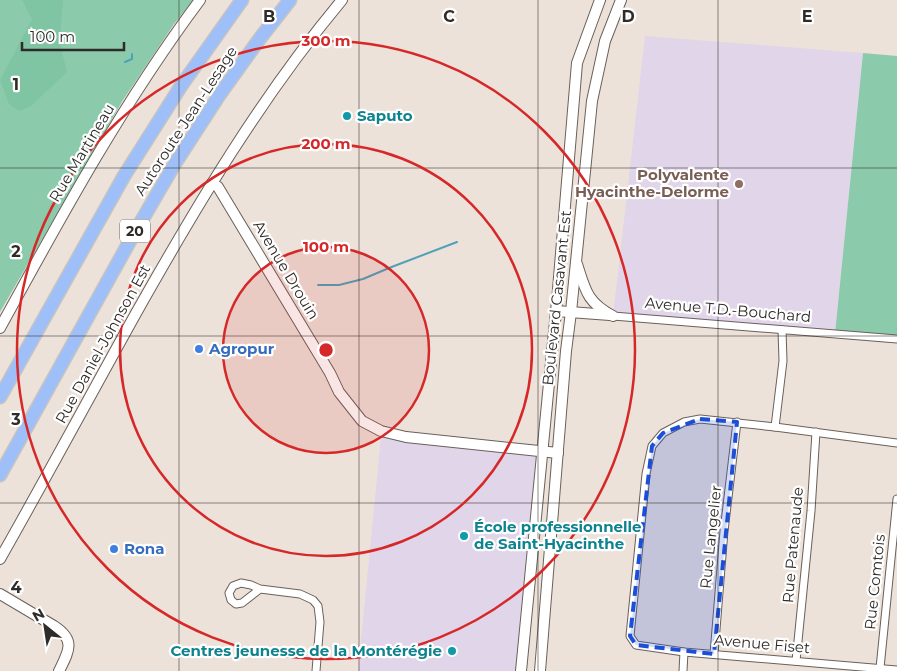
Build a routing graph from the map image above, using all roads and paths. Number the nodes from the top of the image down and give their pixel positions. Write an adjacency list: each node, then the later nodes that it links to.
1 (200, 0): 12 (street, Rue Martineau)
2 (242, 0): 15 (highway, Autoroute Jean-Lesage / 20)
3 (290, 0): 22 (highway, Autoroute Jean-Lesage / 20)
4 (342, 0): 7 (street, Rue Daniel-Johnson Est)
5 (600, 0): 9 (street, Boulevard Casavant Est)
6 (621, 0): 8 (street, Boulevard Casavant Est)
7 (212, 183): 20 (street, Avenue Drouin); 24 (street, Rue Daniel-Johnson Est)
8 (576, 259): 10 (street, Boulevard Casavant Est); 11 (street)
9 (556, 311): 10 (street, Avenue T.D.-Bouchard); 20 (street, Boulevard Casavant Est)
10 (571, 312): 11 (street, Avenue T.D.-Bouchard); 21 (street, Boulevard Casavant Est)
11 (613, 316): 13 (street, Avenue T.D.-Bouchard)
12 (0, 328)
13 (782, 330): 14 (street, Avenue T.D.-Bouchard); 17 (street)
14 (897, 340)
15 (0, 397)
16 (736, 422): 17 (street); 27 (street, Avenue Fiset); 28 (street, Rue Langelier)
17 (776, 427): 18 (street)
18 (816, 432): 19 (street); 29 (street, Rue Patenaude)
19 (897, 443)
20 (542, 452): 21 (street); 34 (street, Boulevard Casavant Est)
21 (558, 453): 35 (street, Boulevard Casavant Est)
22 (0, 475)
23 (897, 499): 30 (street, Rue Comtois)
24 (0, 559)
25 (260, 589): 33 (street)
26 (0, 594): 32 (street)
27 (684, 652): 28 (street, Avenue Fiset); 36 (street)
28 (714, 654): 29 (street, Avenue Fiset)
29 (796, 661): 30 (street, Avenue Fiset)
30 (880, 668): 31 (street, Avenue Fiset)
31 (897, 670)
32 (59, 671)
33 (316, 671)
34 (521, 671)
35 (540, 671)
36 (683, 671)

